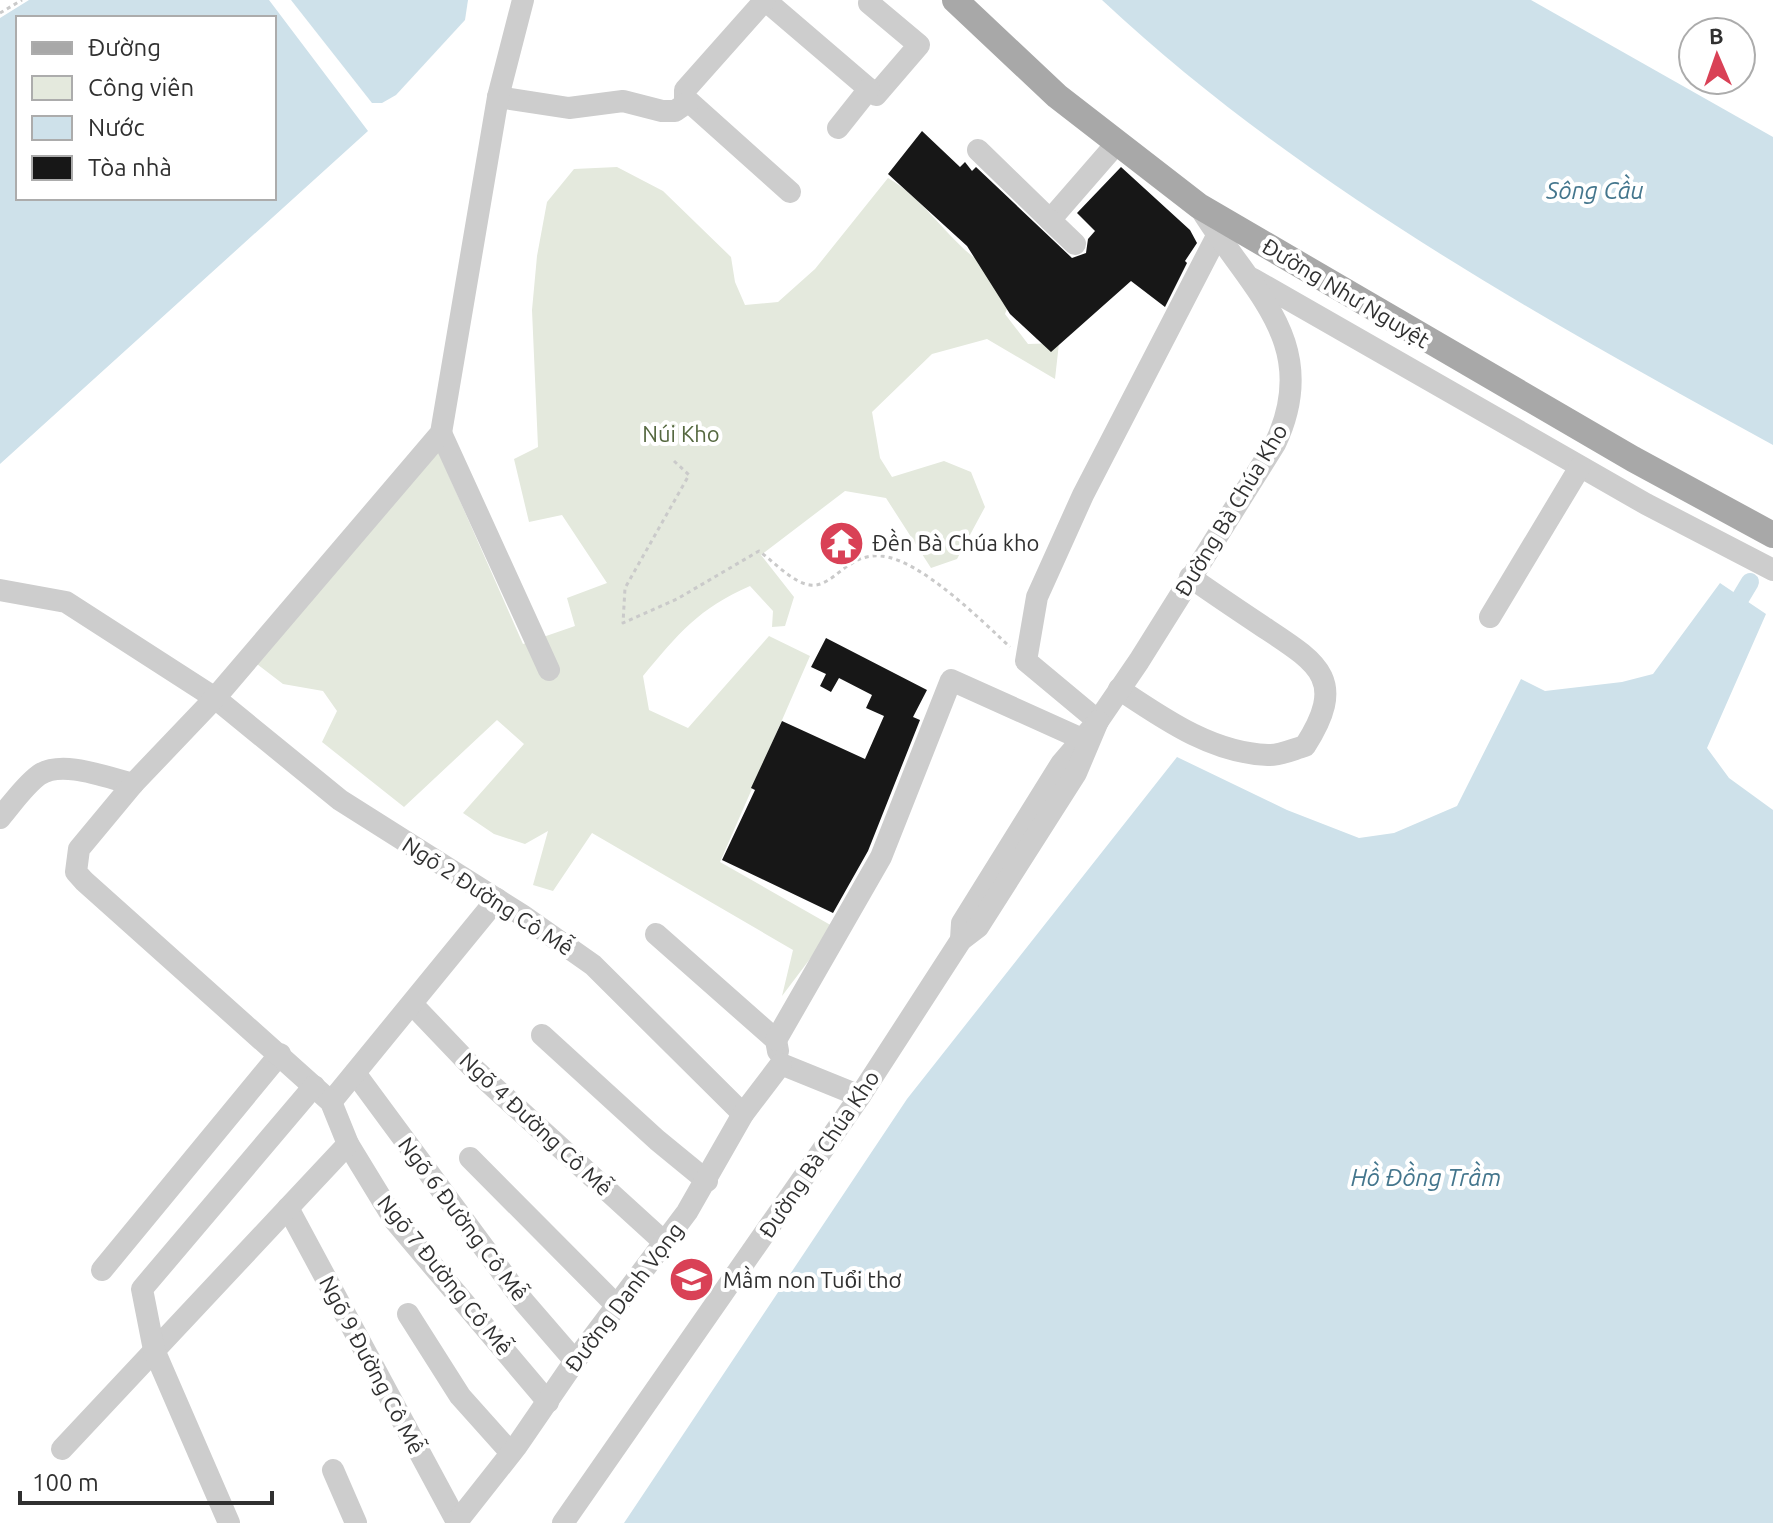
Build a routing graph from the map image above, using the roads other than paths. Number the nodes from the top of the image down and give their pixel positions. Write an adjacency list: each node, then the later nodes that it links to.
1 (523, 0): 6 (street)
2 (765, 0): 5 (street); 7 (street)
3 (955, 0): 9 (main road, Đường Như Nguyệt)
4 (869, 3): 5 (street)
5 (869, 89): 8 (street)
6 (498, 97): 7 (street); 17 (street)
7 (688, 102): 11 (street)
8 (838, 128)
9 (1117, 143): 12 (main road, Đường Như Nguyệt); 13 (street)
10 (978, 150): 13 (street)
11 (790, 192)
12 (1199, 206): 14 (street, Đường Bà Chúa Kho); 19 (main road, Đường Như Nguyệt)
13 (1050, 220): 15 (street)
14 (1217, 236): 16 (street, Đường Bà Chúa Kho); 27 (street)
15 (1075, 244)
16 (1248, 277): 18 (street, Đường Như Nguyệt); 21 (street, Đường Bà Chúa Kho)
17 (441, 433): 24 (street); 26 (street)
18 (1580, 467): 20 (street, Đường Như Nguyệt); 23 (street)
19 (1773, 535)
20 (1773, 570)
21 (1190, 577): 25 (street, Đường Bà Chúa Kho); 25 (street)
22 (0, 590): 26 (street, Ngõ 2 Đường Cô Mễ)
23 (1490, 617)
24 (549, 670)
25 (1119, 689): 27 (street, Đường Bà Chúa Kho)
26 (215, 698): 29 (street); 31 (street, Ngõ 2 Đường Cô Mễ)
27 (1098, 721): 28 (street, Đường Bà Chúa Kho); 33 (street, Đường Bà Chúa Kho)
28 (1082, 739): 33 (street, Đường Bà Chúa Kho); 36 (street)
29 (133, 784): 30 (street); 37 (street)
30 (0, 818)
31 (497, 899): 34 (street); 43 (street, Ngõ 2 Đường Cô Mễ)
32 (656, 934): 36 (street)
33 (961, 940): 41 (street, Đường Bà Chúa Kho)
34 (412, 1004): 39 (street); 48 (street, Ngõ 4 Đường Cô Mễ)
35 (542, 1035): 46 (street)
36 (776, 1040): 38 (street)
37 (280, 1054): 40 (street); 49 (street)
38 (781, 1064): 41 (street); 43 (street, Đường Danh Vọng)
39 (355, 1073): 42 (street); 53 (street, Ngõ 6 Đường Cô Mễ)
40 (314, 1086): 42 (street); 52 (street)
41 (860, 1096): 61 (street, Đường Bà Chúa Kho)
42 (331, 1102): 44 (street, Ngõ 7 Đường Cô Mễ)
43 (743, 1114): 46 (street, Đường Danh Vọng)
44 (348, 1144): 47 (street); 54 (street, Ngõ 7 Đường Cô Mễ)
45 (470, 1158): 50 (street)
46 (707, 1181): 48 (street, Đường Danh Vọng)
47 (288, 1208): 52 (street); 58 (street, Ngõ 9 Đường Cô Mễ)
48 (664, 1242): 50 (street, Đường Danh Vọng)
49 (102, 1270)
50 (616, 1305): 53 (street, Đường Danh Vọng)
51 (408, 1314): 56 (street)
52 (154, 1350): 55 (street); 59 (street)
53 (575, 1361): 54 (street, Đường Danh Vọng)
54 (548, 1402): 56 (street, Đường Danh Vọng)
55 (62, 1449)
56 (511, 1453): 58 (street, Đường Danh Vọng)
57 (333, 1470): 60 (street)
58 (456, 1522)
59 (229, 1523)
60 (356, 1523)
61 (563, 1523)

